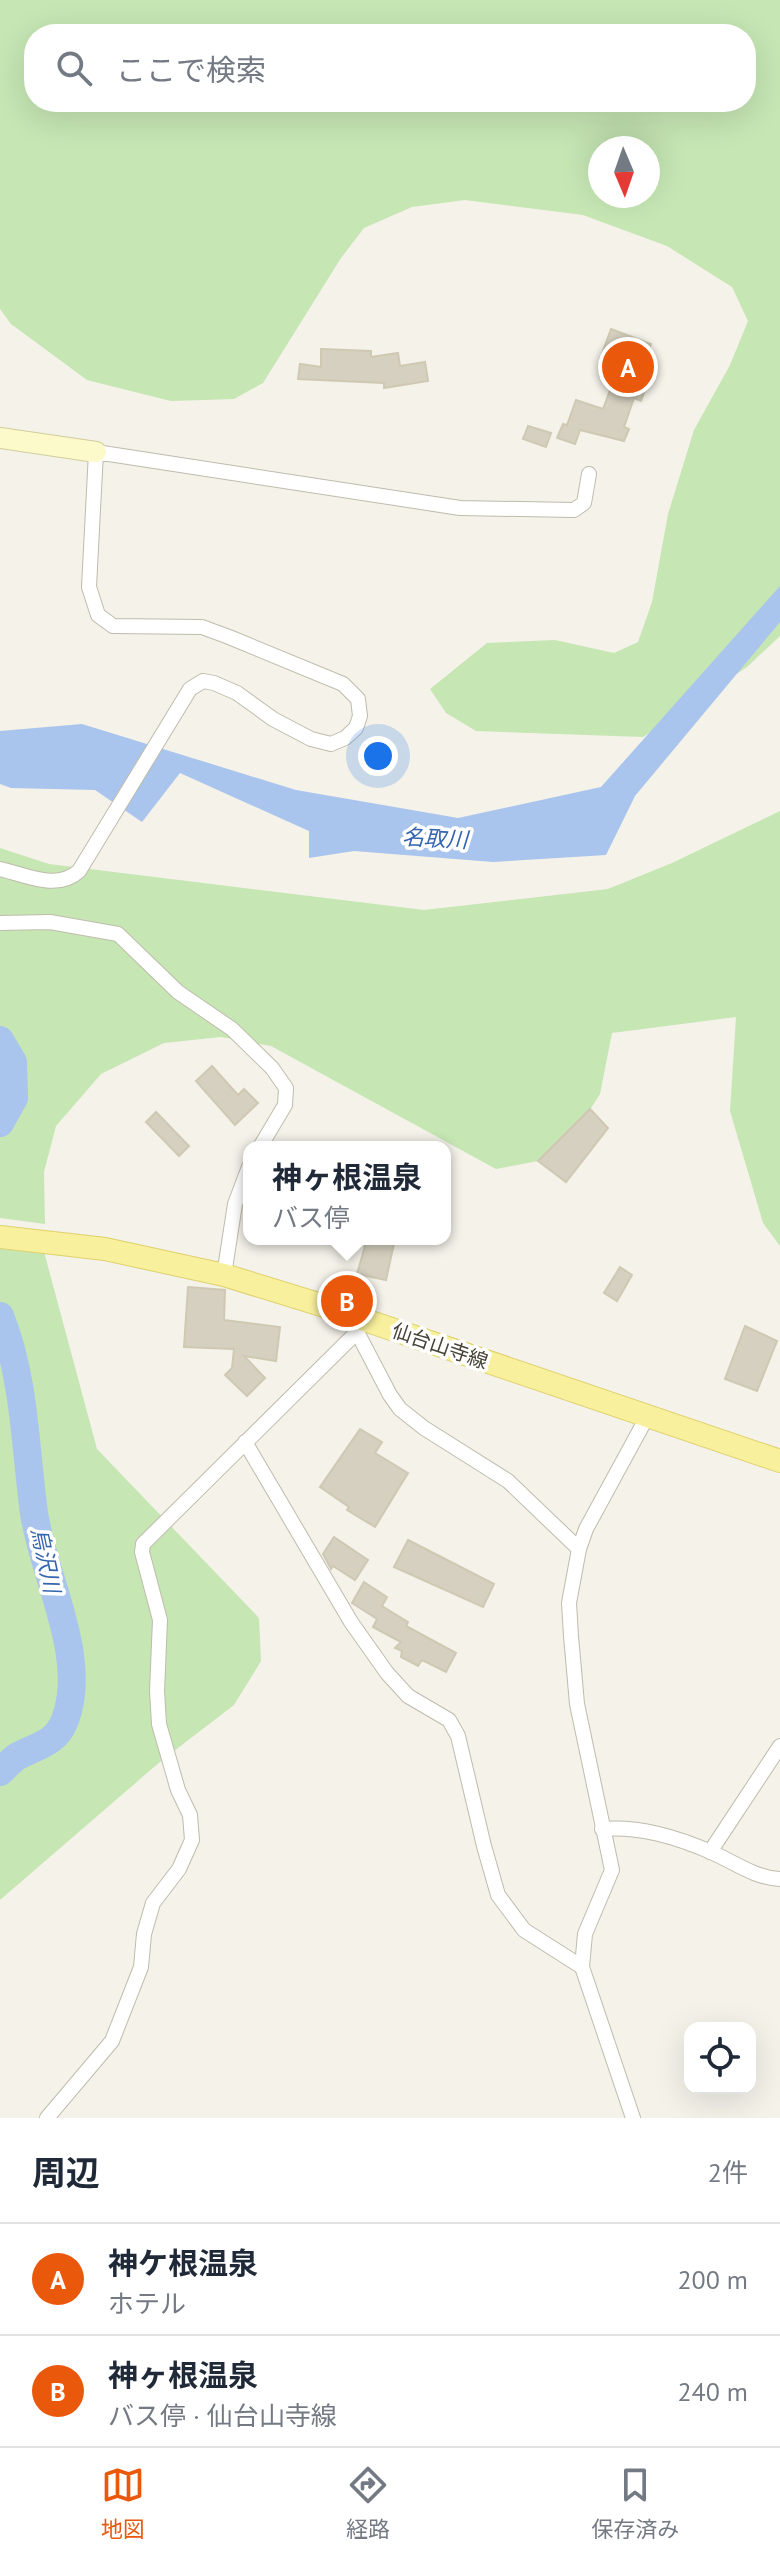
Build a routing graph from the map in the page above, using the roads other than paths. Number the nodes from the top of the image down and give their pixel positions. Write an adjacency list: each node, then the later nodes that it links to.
1 (0, 438): 2 (main road)
2 (96, 452): 3 (street); 4 (street)
3 (589, 474)
4 (0, 869)
5 (0, 923): 6 (street)
6 (264, 1141)
7 (243, 1183): 9 (street)
8 (0, 1237): 9 (main road, 仙台山寺線)
9 (224, 1275): 10 (main road, 仙台山寺線)
10 (358, 1326): 11 (main road, 仙台山寺線); 12 (street); 14 (street)
11 (647, 1417): 13 (main road, 仙台山寺線); 14 (street)
12 (245, 1442): 19 (street); 20 (street)
13 (780, 1461)
14 (579, 1549): 16 (street)
15 (780, 1746): 17 (street)
16 (602, 1829): 17 (street); 19 (street)
17 (710, 1852): 18 (street)
18 (780, 1879)
19 (582, 1967): 21 (street)
20 (47, 2118)
21 (633, 2118)

